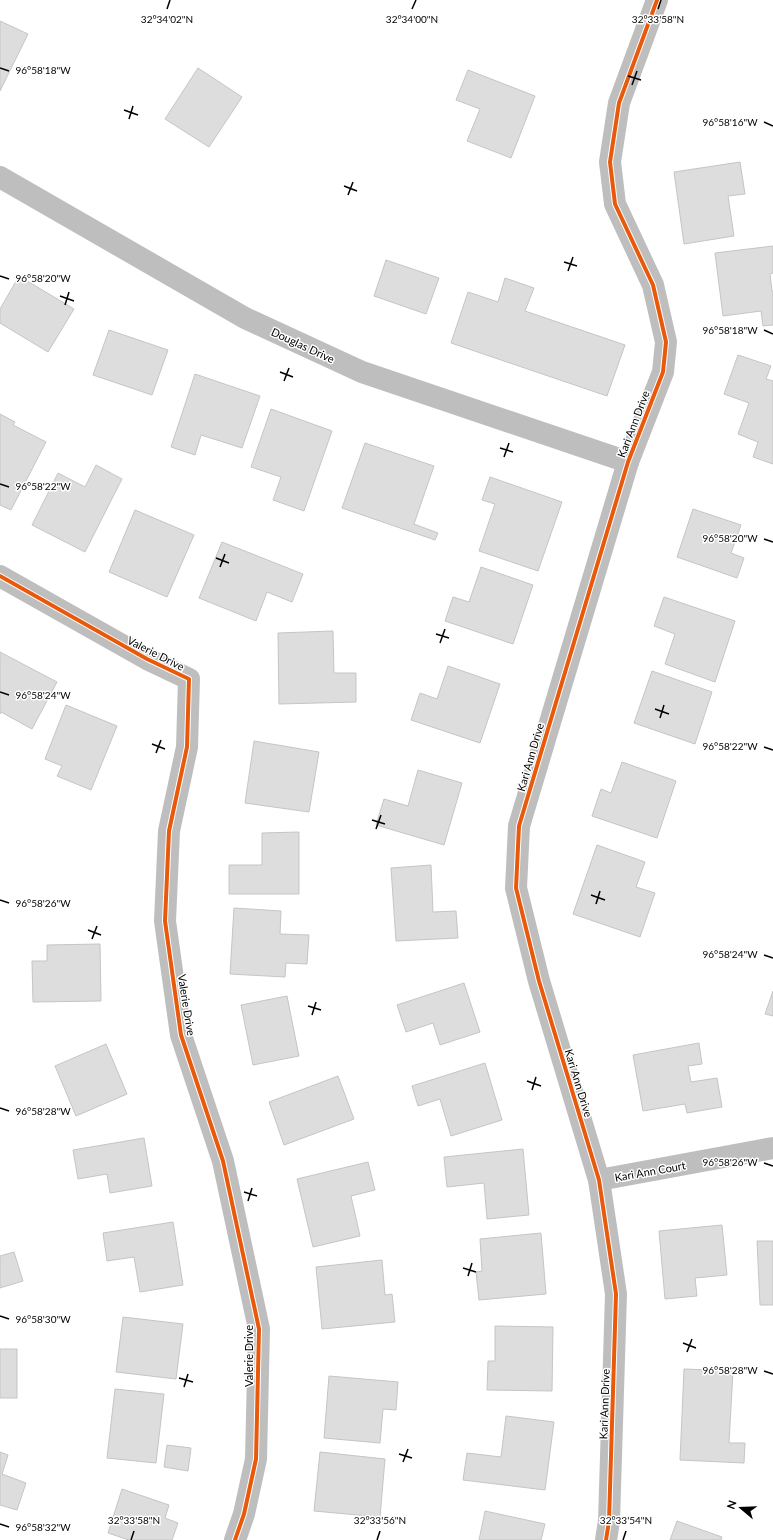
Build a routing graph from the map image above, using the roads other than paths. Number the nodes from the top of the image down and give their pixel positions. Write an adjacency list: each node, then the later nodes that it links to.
1 (656, 0): 3 (street, Kari Ann Drive)
2 (0, 177): 3 (street, Douglas Drive)
3 (628, 462): 6 (street, Kari Ann Drive)
4 (0, 576): 7 (street, Valerie Drive)
5 (773, 1148): 6 (street, Kari Ann Court)
6 (599, 1180): 8 (street, Kari Ann Drive)
7 (235, 1540)
8 (606, 1540)

